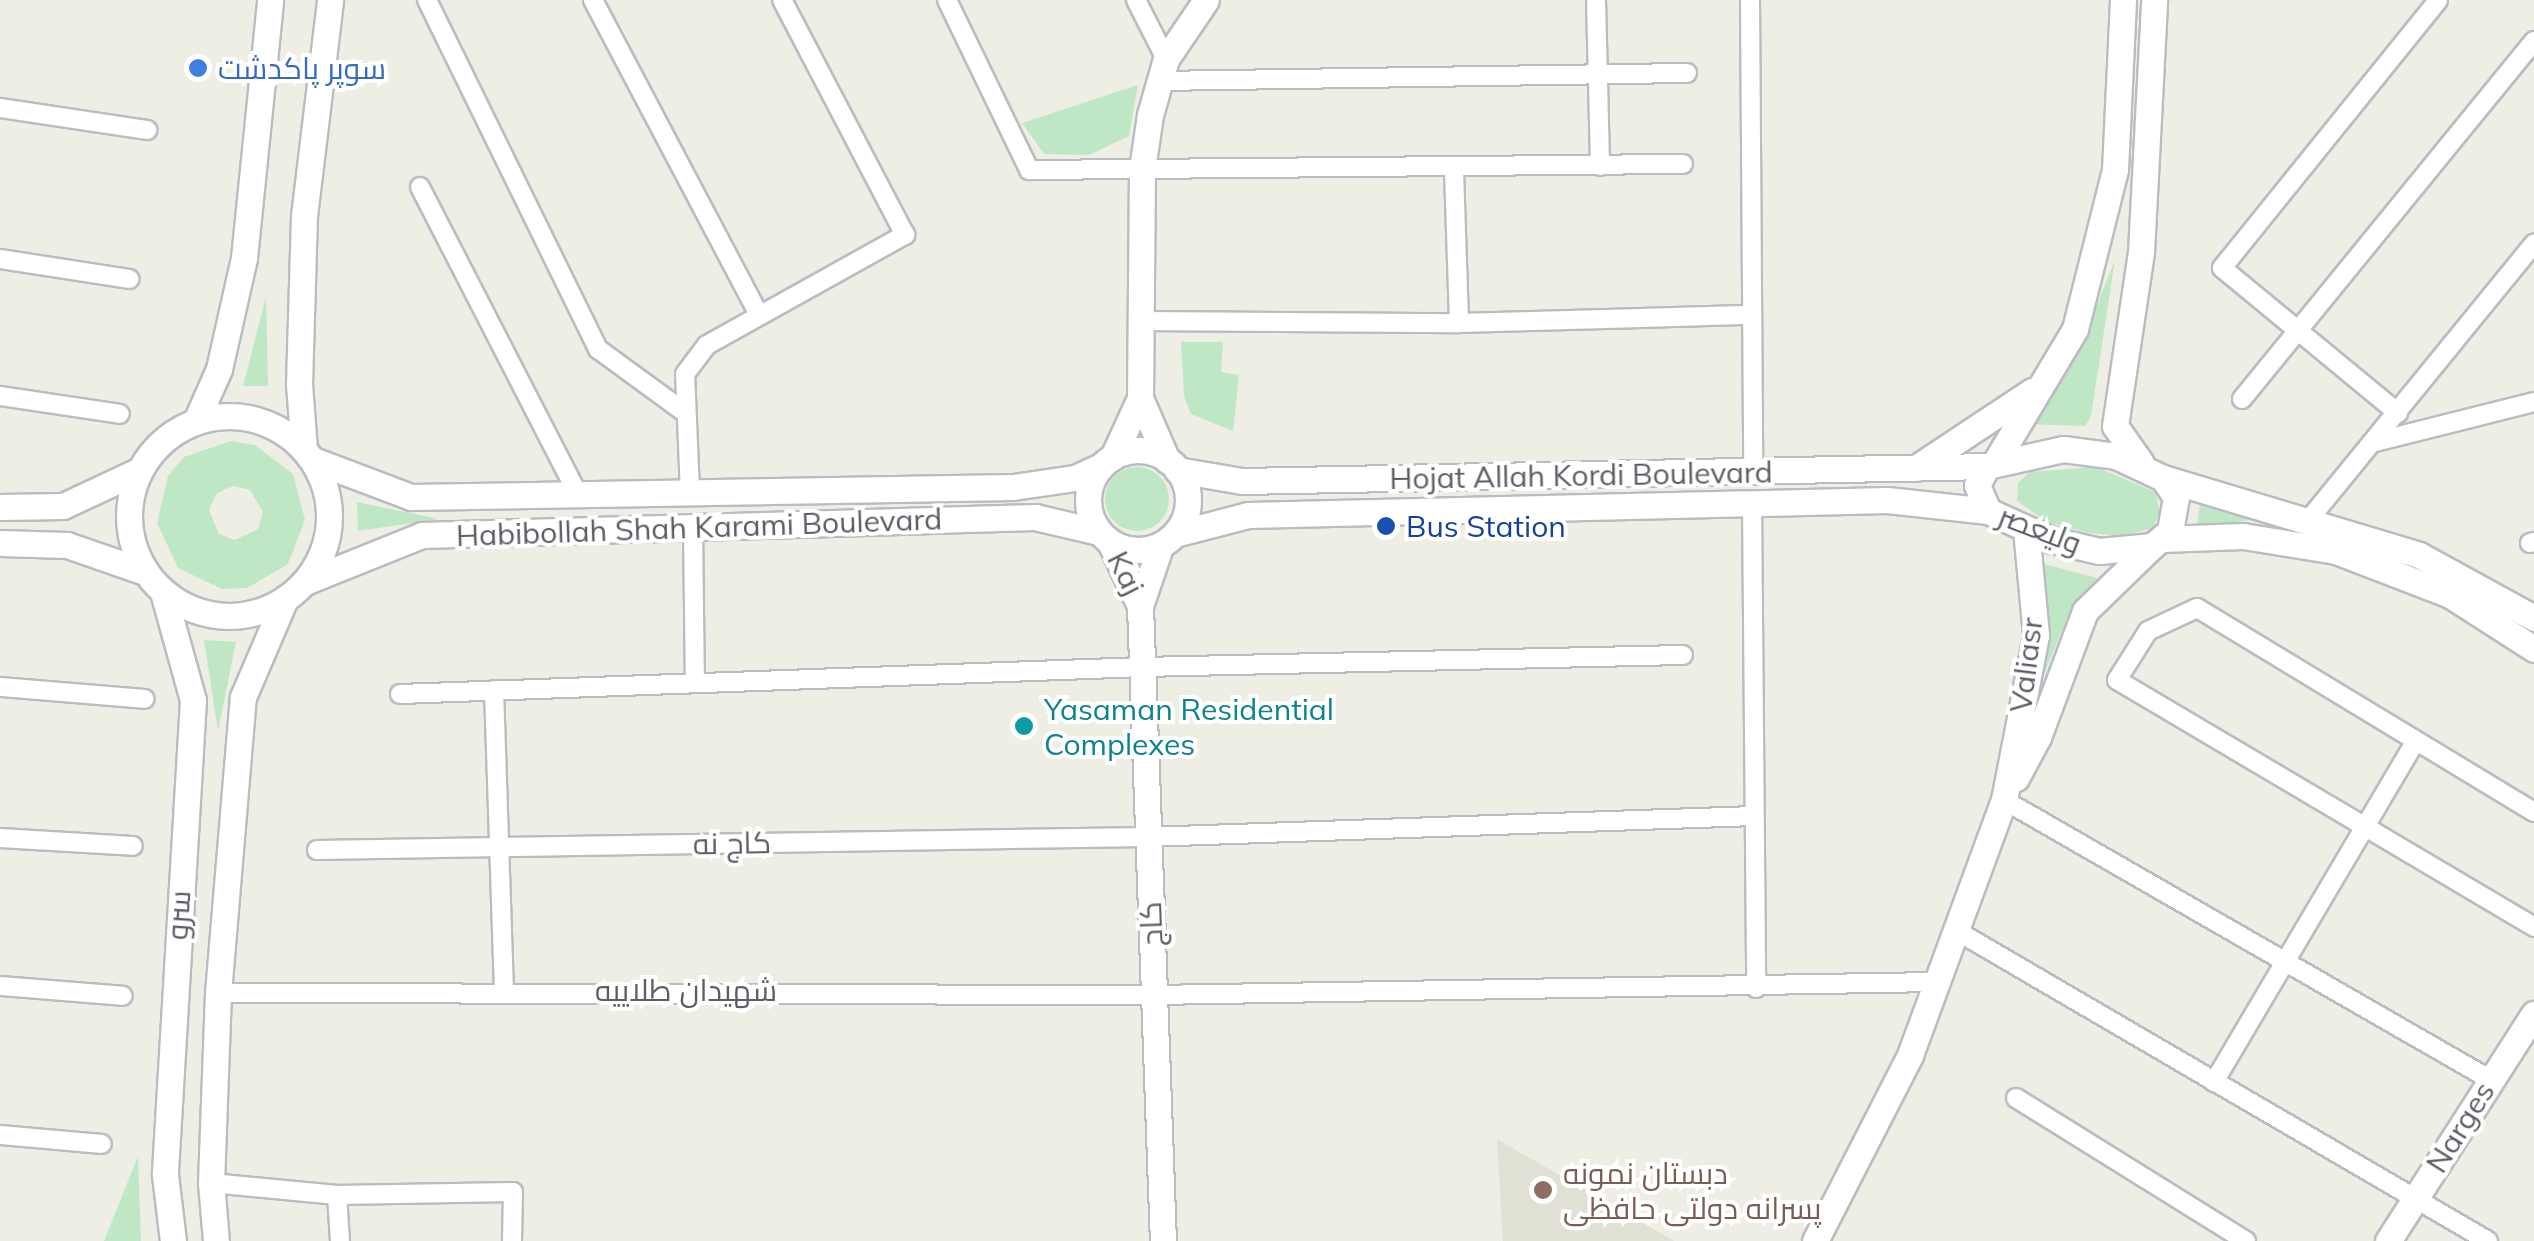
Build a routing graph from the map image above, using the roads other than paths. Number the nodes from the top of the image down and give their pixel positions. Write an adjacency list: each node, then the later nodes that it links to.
1 (270, 0): 42 (main road)
2 (330, 0): 44 (main road)
3 (427, 0): 39 (street)
4 (593, 0): 29 (street)
5 (782, 0): 29 (street)
6 (947, 0): 22 (street)
7 (1136, 0): 15 (street)
8 (1206, 0): 15 (main road)
9 (1596, 0): 17 (street)
10 (1750, 0): 30 (street)
11 (2123, 0): 34 (main road)
12 (2154, 0): 51 (main road)
13 (2438, 0): 33 (street)
14 (2534, 41): 33 (street)
15 (1162, 70): 17 (street); 22 (main road)
16 (1688, 73): 17 (street)
17 (1599, 74): 21 (street)
18 (0, 108): 19 (street)
19 (146, 130)
20 (1683, 164): 21 (street)
21 (1600, 166): 23 (street)
22 (1142, 169): 23 (street); 31 (main road)
23 (1454, 170): 32 (street)
24 (420, 187): 53 (street)
25 (2534, 244): 27 (street)
26 (0, 259): 28 (street)
27 (2527, 260): 40 (street)
28 (129, 279)
29 (759, 315): 39 (street)
30 (1752, 315): 32 (street); 49 (street)
31 (1140, 321): 32 (street); 36 (main road)
32 (1459, 324)
33 (2300, 333): 37 (street); 40 (street)
34 (2036, 388): 46 (main road); 48 (main road)
35 (0, 396): 41 (street)
36 (1140, 398): 45 (main road); 47 (main road)
37 (2242, 400)
38 (2534, 402): 43 (street)
39 (684, 412): 52 (street)
40 (2398, 413): 43 (street)
41 (120, 414)
42 (196, 420): 44 (main road); 50 (main road)
43 (2374, 442): 59 (street)
44 (308, 455): 53 (main road, Habibollah Shah Karami Boulevard); 65 (main road)
45 (1107, 461): 47 (main road); 52 (main road, Habibollah Shah Karami Boulevard); 60 (main road)
46 (1991, 463): 48 (main road, Hojat Allah Kordi Boulevard); 51 (main road, ولیعصر); 56 (main road, ولیعصر)
47 (1172, 465): 49 (main road, Hojat Allah Kordi Boulevard); 61 (main road)
48 (1915, 469): 49 (main road, Hojat Allah Kordi Boulevard)
49 (1753, 471)
50 (138, 472): 55 (main road); 64 (main road)
51 (2153, 472): 59 (main road, ولیعصر); 62 (main road)
52 (690, 492): 53 (main road, Habibollah Shah Karami Boulevard)
53 (578, 494)
54 (1752, 502): 56 (main road, Hojat Allah Kordi Boulevard); 61 (main road, Hojat Allah Kordi Boulevard); 81 (street)
55 (0, 507)
56 (1988, 511): 58 (main road, ولیعصر)
57 (693, 527): 60 (main road, Habibollah Shah Karami Boulevard); 65 (main road, Habibollah Shah Karami Boulevard); 73 (street)
58 (2026, 530): 62 (main road, ولیعصر); 79 (main road, Valiasr)
59 (2307, 530): 62 (main road, ولیعصر); 69 (main road); 70 (main road)
60 (1105, 537): 61 (main road); 68 (main road, Kaj)
61 (1168, 539): 68 (main road, Kaj)
62 (2157, 542): 79 (main road)
63 (0, 543): 64 (main road)
64 (145, 572): 66 (main road)
65 (305, 582): 67 (main road)
66 (163, 592): 67 (main road); 107 (main road, سرو)
67 (285, 600): 95 (main road)
68 (1140, 606): 72 (main road, کاج)
69 (2534, 618)
70 (2534, 649)
71 (1682, 656): 72 (street)
72 (1142, 666): 73 (street); 84 (main road, کاج)
73 (694, 682): 75 (street)
74 (0, 687): 77 (street)
75 (494, 690): 76 (street); 86 (street)
76 (400, 694)
77 (144, 699)
78 (2415, 742): 80 (street); 82 (street); 82 (street)
79 (2004, 800): 89 (main road); 90 (street)
80 (2534, 812)
81 (1754, 816): 84 (street, کاج نه); 93 (street)
82 (2366, 824): 88 (street); 90 (street)
83 (0, 838): 85 (street)
84 (1147, 838): 86 (street, کاج نه); 96 (main road, کاج)
85 (133, 846)
86 (498, 847): 87 (street, کاج نه); 94 (street)
87 (318, 850)
88 (2534, 926)
89 (1956, 931): 91 (main road); 100 (street)
90 (2288, 957): 99 (street); 100 (street)
91 (1938, 982): 93 (street, شهیدان طلاییه); 112 (main road)
92 (0, 986): 97 (street)
93 (1756, 988): 96 (street, شهیدان طلاییه)
94 (504, 991): 95 (street, شهیدان طلاییه); 96 (street, شهیدان طلاییه)
95 (218, 993): 104 (main road)
96 (1153, 995): 111 (main road, کاج)
97 (124, 996)
98 (2534, 1014): 99 (main road, Narges)
99 (2490, 1080): 106 (main road, Narges)
100 (2214, 1082): 106 (street)
101 (2016, 1098): 113 (street)
102 (0, 1135): 103 (street)
103 (102, 1144)
104 (211, 1183): 105 (street); 108 (main road)
105 (337, 1196): 109 (street); 110 (street)
106 (2416, 1197): 114 (main road, Narges); 115 (street)
107 (172, 1241)
108 (216, 1241)
109 (340, 1241)
110 (512, 1241)
111 (1163, 1241)
112 (1815, 1241)
113 (2246, 1241)
114 (2388, 1241)
115 (2488, 1241)

